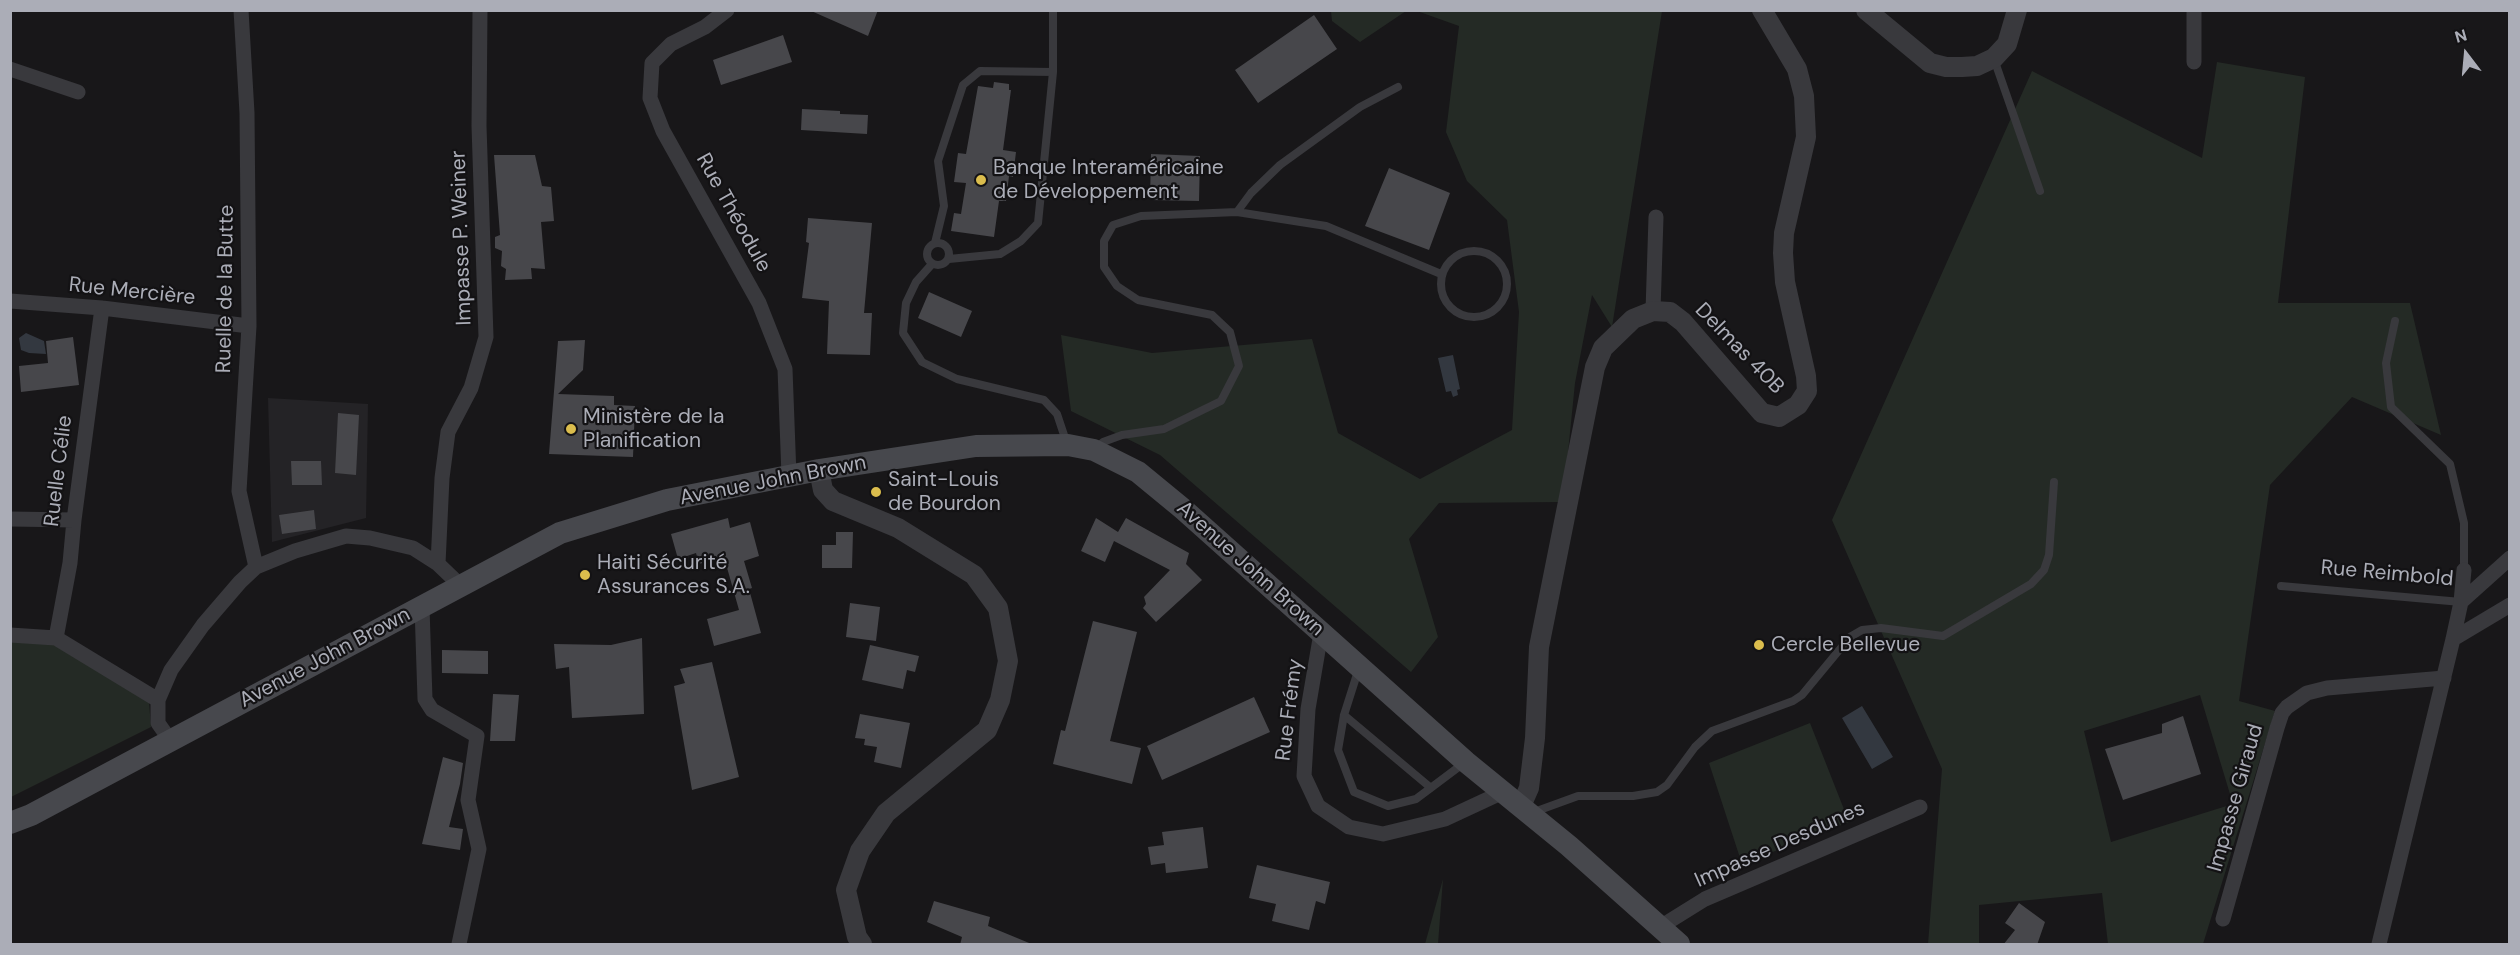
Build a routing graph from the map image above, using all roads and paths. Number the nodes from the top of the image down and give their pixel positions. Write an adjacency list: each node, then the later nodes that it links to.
1 (241, 10): 26 (street, Ruelle de la Butte)
2 (480, 10): 35 (street, Impasse P. Weiner)
3 (728, 10): 30 (street, Rue Théodule)
4 (1762, 10): 24 (street, Delmas 40B)
5 (1866, 10): 9 (street)
6 (2017, 10): 9 (street)
7 (2194, 10): 10 (street)
8 (1053, 12): 12 (lane)
9 (1994, 58): 15 (lane)
10 (2194, 62)
11 (10, 69): 14 (street)
12 (1053, 72): 18 (lane); 19 (lane)
13 (1398, 87): 16 (lane)
14 (78, 92)
15 (2040, 191)
16 (1237, 212): 21 (lane); 28 (lane)
17 (1656, 217): 24 (street)
18 (935, 243): 19 (lane); 20 (lane)
19 (949, 259): 20 (lane)
20 (932, 264): 27 (lane)
21 (1441, 274): 21 (lane)
22 (10, 301): 23 (street, Rue Mercière)
23 (102, 308): 26 (street, Rue Mercière); 33 (street, Ruelle Célie)
24 (1653, 311): 56 (street)
25 (2395, 321): 37 (lane)
26 (249, 326): 36 (street, Ruelle de la Butte)
27 (1068, 445): 28 (main road, Avenue John Brown); 29 (main road, Avenue John Brown)
28 (1094, 450): 43 (main road, Avenue John Brown)
29 (819, 470): 30 (main road, Avenue John Brown); 61 (street)
30 (789, 476): 38 (main road, Avenue John Brown)
31 (2054, 482): 56 (lane)
32 (10, 519): 33 (street)
33 (74, 520): 45 (street, Ruelle Célie)
34 (2510, 558): 40 (street, Rue Reimbold)
35 (438, 564): 36 (street); 38 (street)
36 (256, 567): 49 (street)
37 (2464, 570): 40 (street)
38 (461, 586): 42 (main road, Avenue John Brown)
39 (2281, 586): 40 (lane, Rue Reimbold)
40 (2461, 602): 46 (street)
41 (2510, 605): 46 (street)
42 (422, 607): 51 (main road, Avenue John Brown); 60 (street)
43 (1321, 633): 47 (main road, Avenue John Brown); 54 (street, Rue Frémy)
44 (10, 635): 45 (street)
45 (56, 638): 49 (street)
46 (2453, 639): 48 (street)
47 (1360, 667): 50 (lane); 52 (main road, Avenue John Brown)
48 (2444, 678): 58 (street, Impasse Giraud); 63 (street)
49 (158, 700): 51 (street)
50 (1344, 715): 53 (lane); 53 (lane)
51 (170, 740): 57 (main road, Avenue John Brown)
52 (1466, 762): 53 (lane); 54 (main road, Avenue John Brown)
53 (1431, 788)
54 (1503, 792): 56 (main road, Avenue John Brown)
55 (1920, 807): 59 (street, Impasse Desdunes)
56 (1526, 810): 59 (main road, Avenue John Brown)
57 (10, 823)
58 (2223, 919)
59 (1660, 927): 62 (main road, Avenue John Brown)
60 (459, 945)
61 (862, 945)
62 (1679, 945)
63 (2379, 945)

